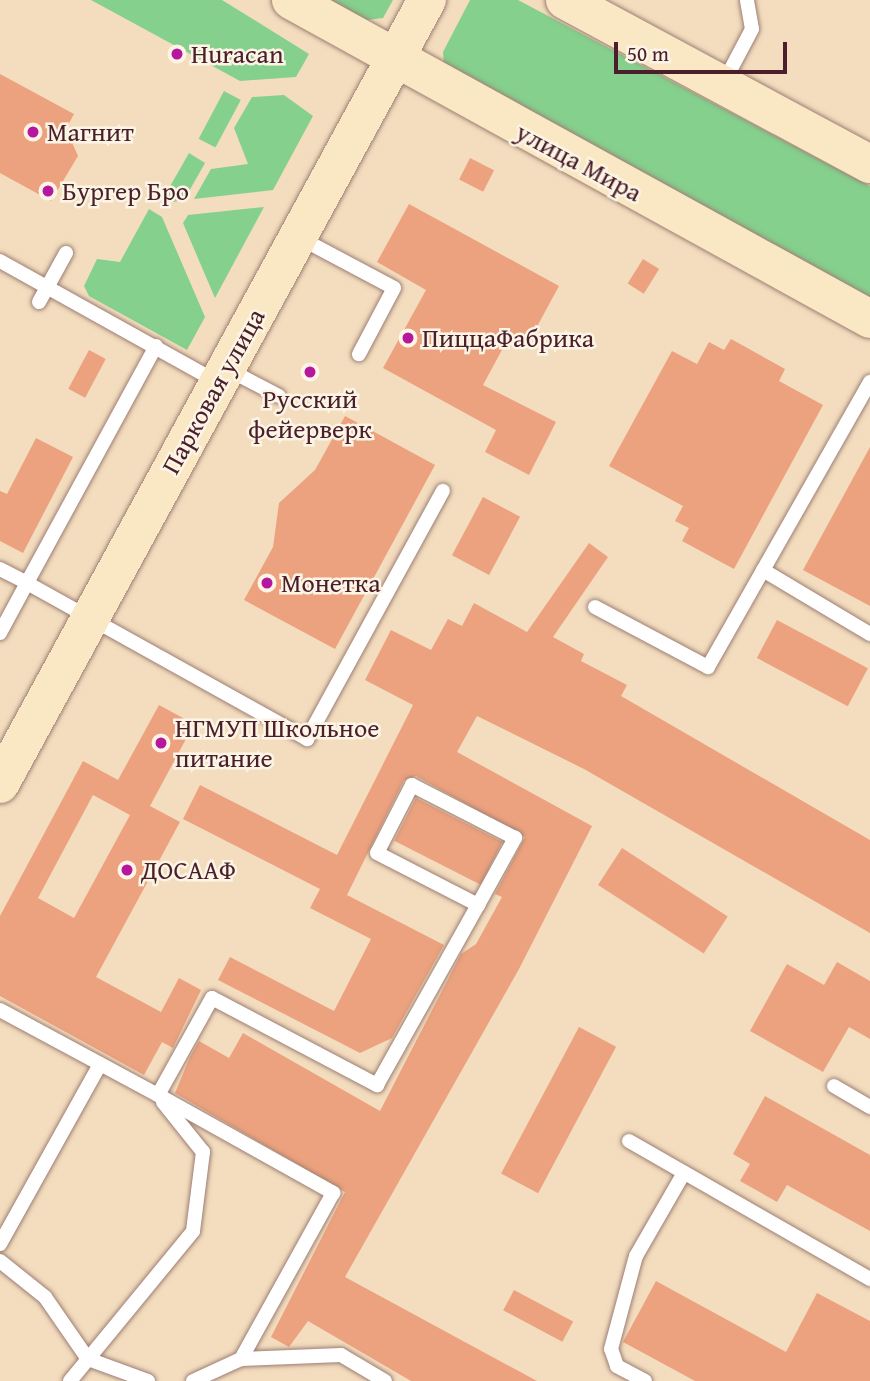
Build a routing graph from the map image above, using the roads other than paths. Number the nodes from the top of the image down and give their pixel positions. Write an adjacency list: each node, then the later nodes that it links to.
1 (291, 0): 5 (main road, улица Мира)
2 (427, 0): 5 (main road, Парковая улица)
3 (565, 0): 6 (main road)
4 (747, 0): 6 (lane)
5 (395, 60): 8 (main road, Парковая улица); 13 (main road, улица Мира)
6 (723, 85): 7 (main road)
7 (870, 164)
8 (298, 237): 15 (lane); 16 (main road, Парковая улица)
9 (66, 253): 11 (lane)
10 (0, 261): 11 (lane)
11 (48, 287): 12 (lane); 14 (lane)
12 (40, 302)
13 (870, 319)
14 (156, 346): 16 (lane); 22 (lane)
15 (359, 354)
16 (221, 375): 18 (lane); 24 (main road, Парковая улица)
17 (870, 382): 21 (lane)
18 (279, 396)
19 (443, 491): 24 (lane)
20 (0, 569): 22 (lane)
21 (763, 570): 23 (lane); 26 (lane)
22 (27, 583): 24 (lane); 25 (lane)
23 (595, 607)
24 (89, 618): 27 (main road, Парковая улица)
25 (0, 633)
26 (870, 634)
27 (0, 784)
28 (478, 905): 28 (lane); 32 (lane)
29 (0, 1010): 30 (lane)
30 (100, 1064): 32 (lane); 36 (lane)
31 (834, 1086): 33 (lane)
32 (158, 1095): 39 (lane); 40 (lane)
33 (870, 1107)
34 (629, 1141): 35 (lane)
35 (684, 1173): 38 (lane); 45 (lane)
36 (0, 1244)
37 (0, 1261): 39 (lane)
38 (870, 1279)
39 (88, 1359): 41 (lane); 42 (lane)
40 (241, 1359): 43 (lane); 44 (lane)
41 (70, 1381)
42 (148, 1381)
43 (193, 1381)
44 (386, 1381)
45 (645, 1381)

